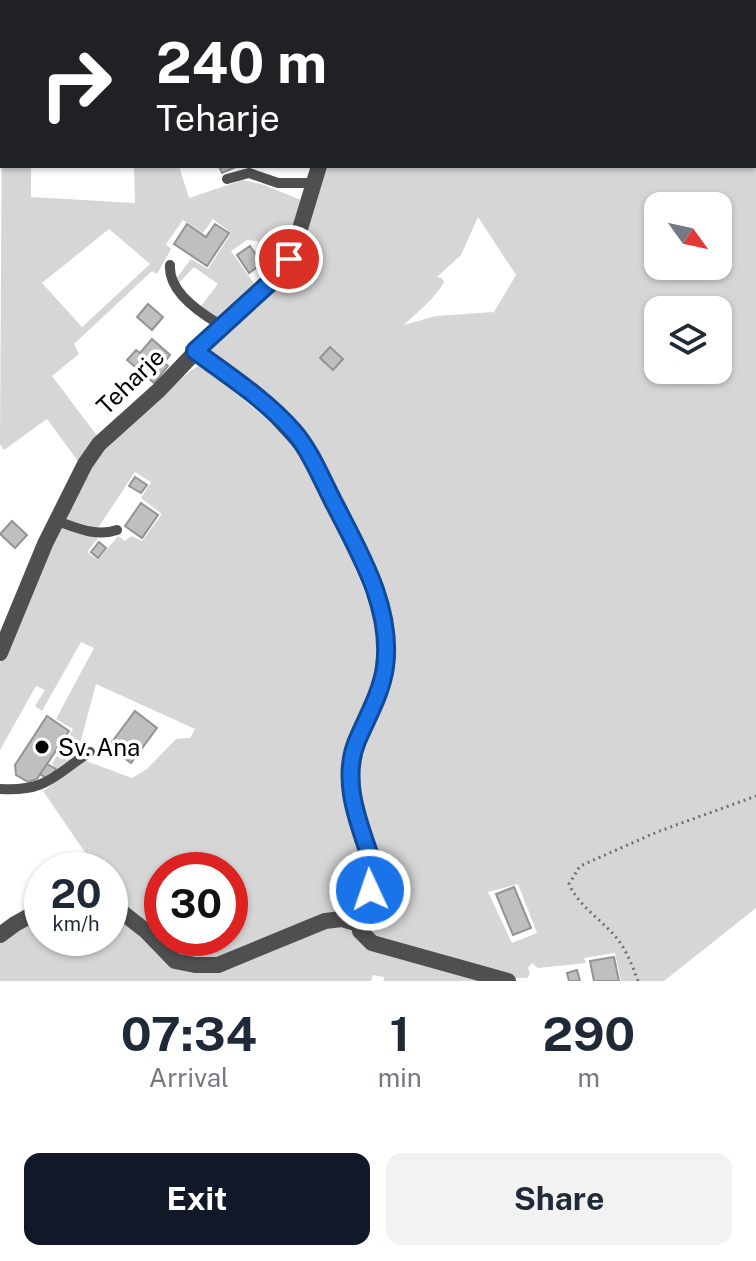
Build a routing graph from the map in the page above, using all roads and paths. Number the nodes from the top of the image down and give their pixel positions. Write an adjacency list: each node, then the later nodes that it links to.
1 (316, 174): 2 (lane); 4 (street, Teharje)
2 (227, 179)
3 (170, 265): 4 (lane)
4 (221, 325): 5 (street, Teharje)
5 (195, 351): 6 (street, Teharje); 14 (street)
6 (57, 521): 7 (lane); 8 (street, Teharje)
7 (117, 530)
8 (0, 653)
9 (90, 752): 10 (lane)
10 (0, 789)
11 (756, 796): 17 (path)
12 (128, 917): 14 (street)
13 (24, 919): 15 (street)
14 (359, 924): 16 (street)
15 (0, 935)
16 (508, 981)
17 (638, 981)

